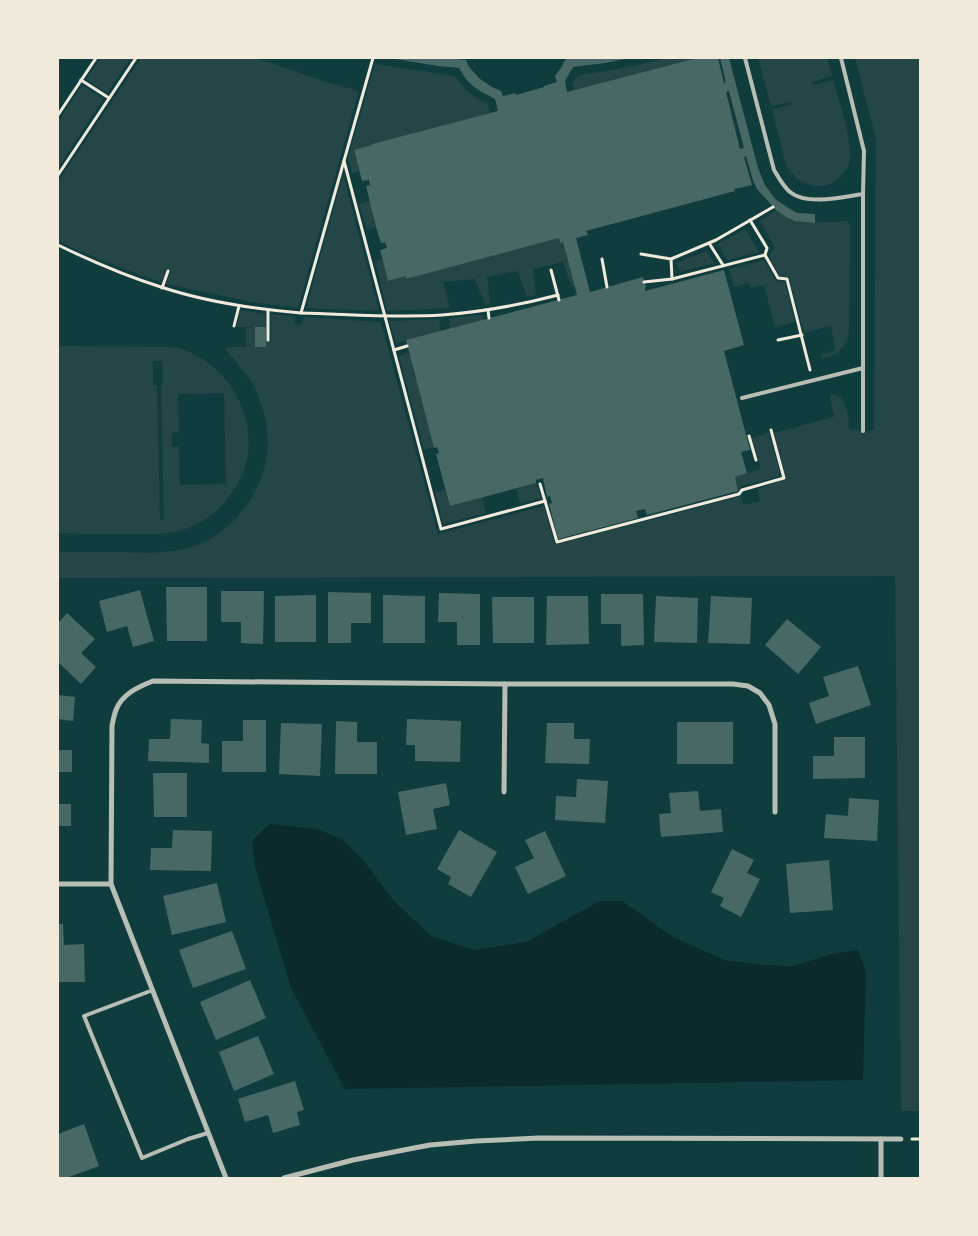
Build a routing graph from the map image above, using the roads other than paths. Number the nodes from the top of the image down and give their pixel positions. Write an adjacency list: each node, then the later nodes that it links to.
1 (745, 58): 3 (lane)
2 (841, 58): 3 (lane)
3 (863, 194): 4 (lane)
4 (863, 368): 5 (lane); 6 (lane)
5 (742, 398)
6 (863, 431)
7 (505, 684): 8 (street); 9 (street); 11 (street)
8 (504, 792)
9 (775, 812)
10 (58, 884): 11 (street)
11 (111, 884): 12 (street)
12 (153, 990): 13 (street); 13 (lane)
13 (208, 1133): 16 (street)
14 (881, 1139): 15 (street); 17 (street); 18 (street)
15 (901, 1139)
16 (226, 1178)
17 (284, 1178)
18 (881, 1178)

